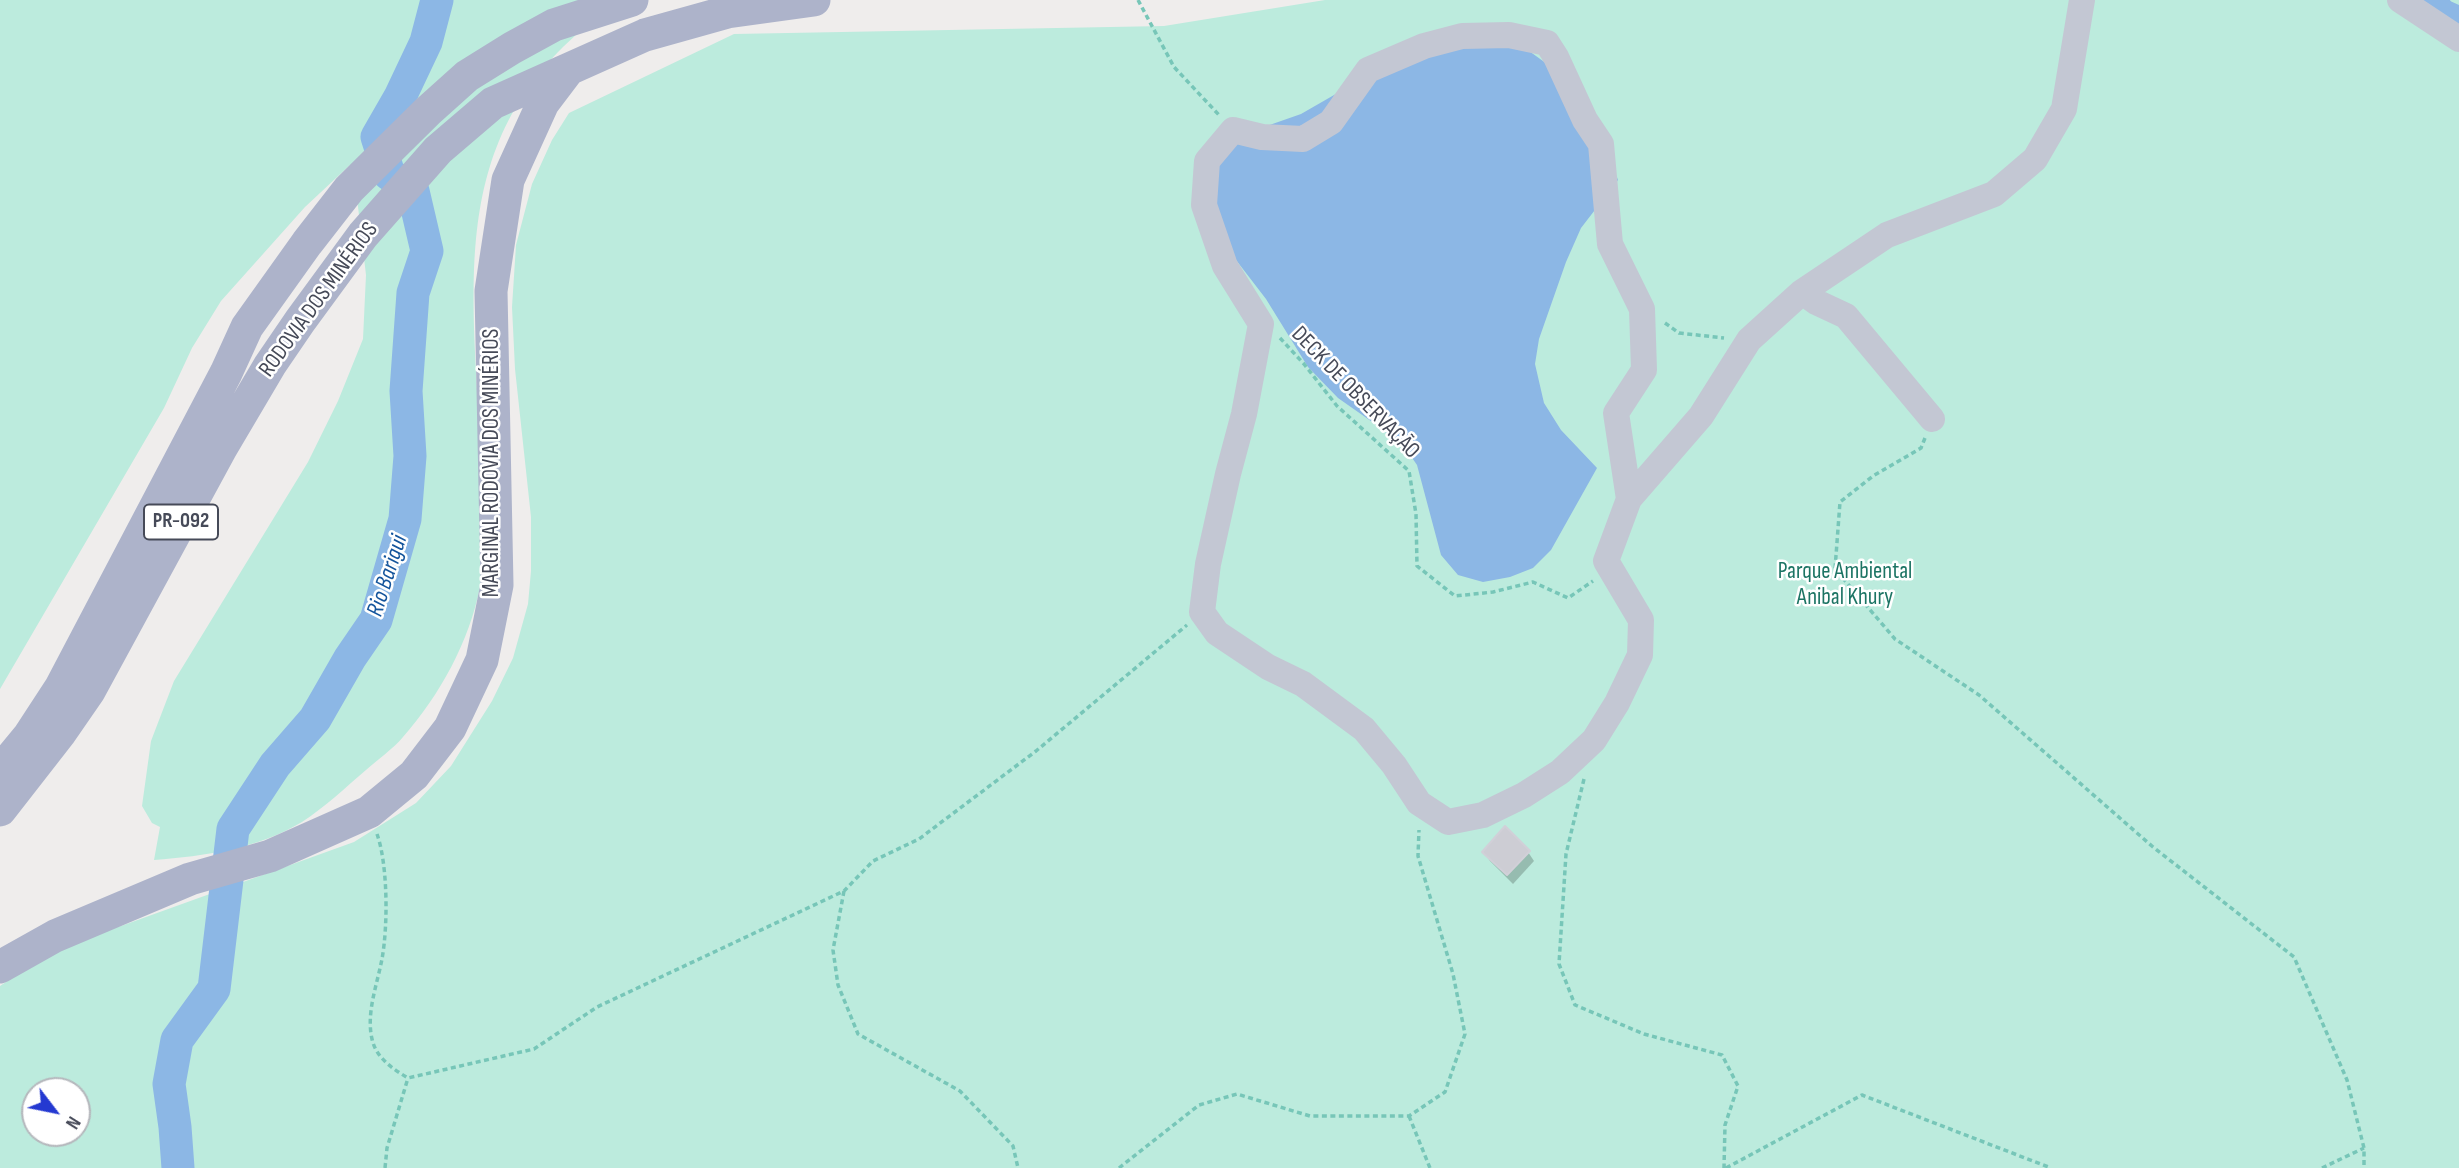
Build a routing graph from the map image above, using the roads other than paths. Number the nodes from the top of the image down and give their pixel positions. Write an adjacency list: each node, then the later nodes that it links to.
1 (632, 0): 10 (main road, RODOVIA DOS MINÉRIOS / PR-092)
2 (814, 0): 6 (main road, RODOVIA DOS MINÉRIOS / PR-092)
3 (2082, 0): 7 (street)
4 (2400, 0): 5 (street)
5 (2459, 39)
6 (570, 68): 11 (main road, RODOVIA DOS MINÉRIOS / PR-092); 12 (main road, MARGINAL RODOVIA DOS MINÉRIOS)
7 (1802, 292): 8 (street); 9 (street)
8 (1932, 419)
9 (1629, 499): 9 (street)
10 (0, 771)
11 (0, 810)
12 (0, 967)

